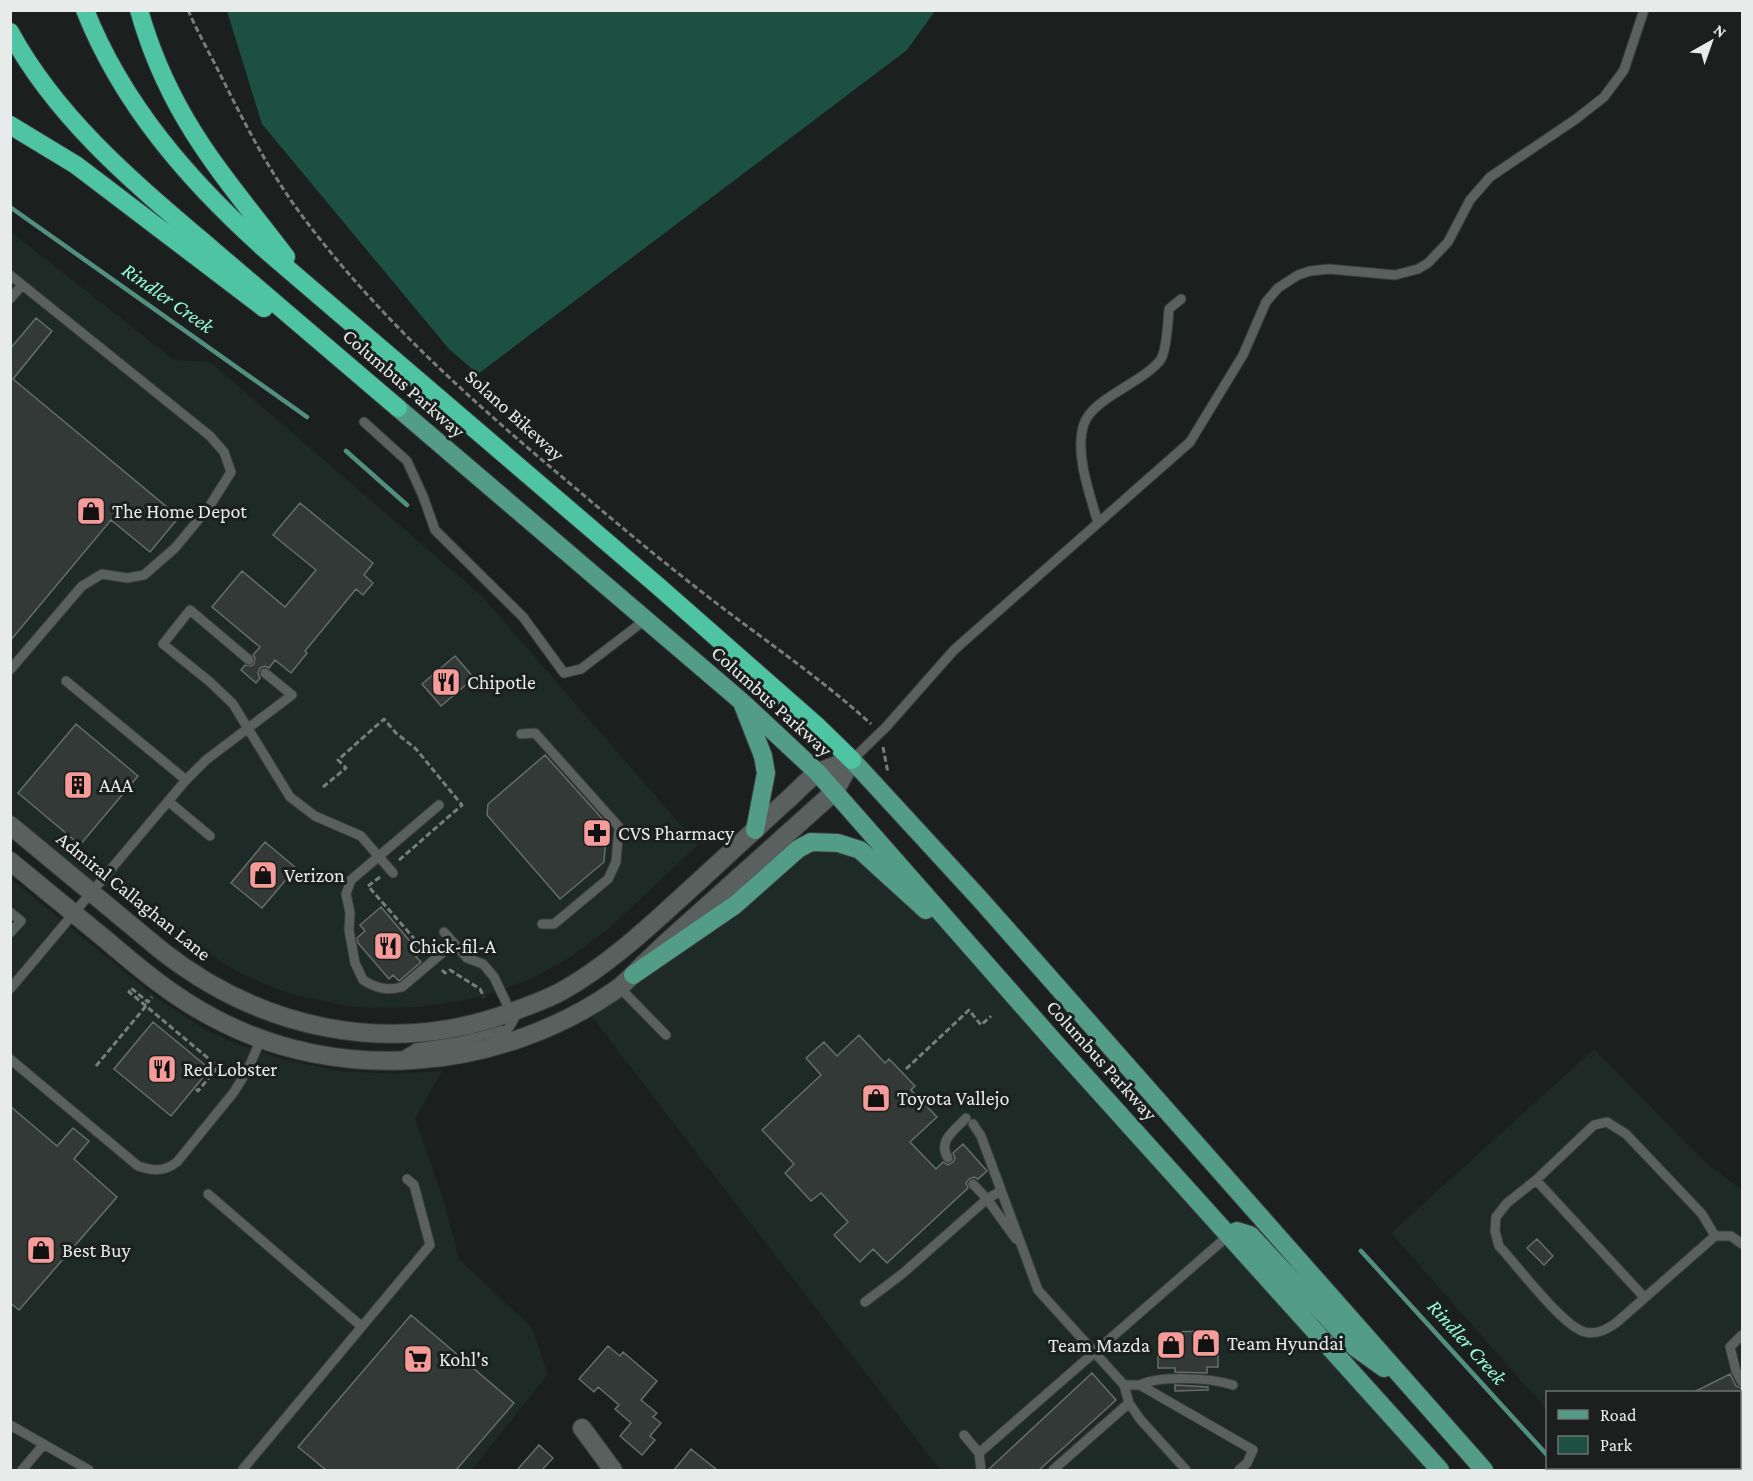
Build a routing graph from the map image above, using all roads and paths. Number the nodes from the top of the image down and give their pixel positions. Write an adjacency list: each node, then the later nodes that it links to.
1 (85, 10): 7 (highway, Columbus Parkway)
2 (94, 10): 7 (highway)
3 (139, 10): 11 (highway)
4 (188, 10): 25 (path, Solano Bikeway)
5 (1644, 10): 17 (lane)
6 (10, 32): 14 (highway, Columbus Parkway)
7 (106, 58): 11 (highway, Columbus Parkway)
8 (10, 125): 14 (highway)
9 (10, 275): 10 (lane)
10 (22, 285): 12 (lane); 20 (lane)
11 (309, 287): 27 (highway, Columbus Parkway)
12 (10, 299)
13 (1181, 299): 17 (lane)
14 (372, 386): 15 (highway, Columbus Parkway)
15 (398, 408): 18 (main road, Columbus Parkway)
16 (364, 422): 18 (lane)
17 (1098, 523): 25 (lane)
18 (645, 620): 23 (main road, Columbus Parkway)
19 (249, 660): 24 (lane)
20 (10, 670)
21 (265, 673): 24 (lane)
22 (66, 681): 30 (lane)
23 (741, 701): 28 (main road, Columbus Parkway); 35 (main road)
24 (249, 728): 30 (lane); 37 (lane)
25 (880, 732): 27 (lane); 29 (path)
26 (521, 734): 43 (lane)
27 (852, 760): 28 (main road, Admiral Callaghan Lane); 31 (main road); 84 (main road, Columbus Parkway)
28 (818, 773): 31 (main road, Columbus Parkway); 35 (main road, Admiral Callaghan Lane)
29 (888, 774)
30 (186, 780): 32 (lane)
31 (835, 791): 47 (main road); 51 (main road, Columbus Parkway)
32 (168, 801): 36 (lane); 40 (lane)
33 (439, 805): 37 (lane)
34 (10, 825): 40 (main road, Admiral Callaghan Lane)
35 (755, 830): 53 (main road, Admiral Callaghan Lane)
36 (210, 836)
37 (378, 856): 39 (lane); 46 (lane)
38 (10, 861): 42 (main road)
39 (393, 873)
40 (92, 893): 42 (lane); 53 (main road, Admiral Callaghan Lane)
41 (10, 912): 45 (lane)
42 (75, 914): 49 (lane); 56 (main road)
43 (542, 924)
44 (444, 932): 46 (lane)
45 (10, 933)
46 (454, 943): 53 (lane)
47 (633, 975): 48 (main road); 51 (main road)
48 (619, 987): 55 (lane); 58 (main road)
49 (10, 989)
50 (155, 994): 52 (path)
51 (1014, 994): 71 (main road, Columbus Parkway)
52 (146, 1006): 59 (path); 60 (path)
53 (511, 1012): 58 (lane)
54 (991, 1016): 61 (path)
55 (666, 1035)
56 (261, 1039): 57 (lane); 58 (main road)
57 (10, 1059)
58 (397, 1061)
59 (96, 1066)
60 (218, 1067): 62 (path); 63 (path)
61 (906, 1069)
62 (228, 1075)
63 (196, 1089)
64 (948, 1158): 68 (lane)
65 (407, 1179): 77 (lane)
66 (1536, 1180): 72 (lane); 75 (lane); 75 (lane)
67 (973, 1184): 70 (lane)
68 (1001, 1191): 70 (lane); 74 (lane)
69 (208, 1194): 77 (lane)
70 (987, 1199): 74 (lane); 76 (lane)
71 (1229, 1235): 79 (lane); 84 (main road); 91 (main road, Columbus Parkway)
72 (1715, 1236): 73 (lane); 75 (lane)
73 (1743, 1244)
74 (1022, 1248): 79 (lane)
75 (1644, 1298)
76 (865, 1302)
77 (361, 1326): 92 (lane)
78 (1743, 1335): 80 (lane)
79 (1094, 1352): 82 (lane); 90 (lane)
80 (1743, 1382)
81 (1233, 1384): 83 (lane)
82 (1124, 1385): 83 (lane); 85 (lane)
83 (1140, 1385): 99 (lane)
84 (1410, 1387): 100 (main road, Columbus Parkway)
85 (1129, 1403): 97 (lane); 98 (lane)
86 (10, 1425): 89 (lane)
87 (582, 1428): 95 (main road)
88 (964, 1435): 90 (lane)
89 (44, 1444): 93 (lane); 94 (lane)
90 (979, 1453): 96 (lane)
91 (1438, 1468)
92 (243, 1469)
93 (22, 1470)
94 (89, 1470)
95 (613, 1470)
96 (981, 1470)
97 (1053, 1470)
98 (1186, 1470)
99 (1239, 1470)
100 (1484, 1470)

